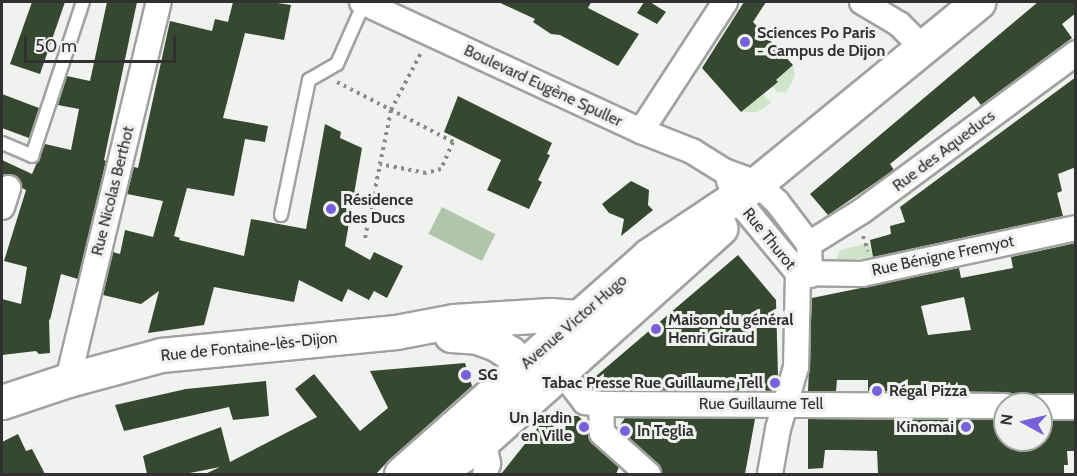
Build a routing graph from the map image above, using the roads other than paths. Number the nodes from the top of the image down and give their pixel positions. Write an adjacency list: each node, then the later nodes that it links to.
1 (83, 2): 10 (lane)
2 (159, 2): 21 (street, Rue Nicolas Berthot)
3 (363, 2): 9 (street, Boulevard Eugène Spuller); 12 (lane)
4 (725, 2): 9 (street)
5 (862, 2): 7 (street)
6 (978, 2): 7 (main road, Avenue Victor Hugo)
7 (923, 48): 11 (main road, Avenue Victor Hugo)
8 (1076, 53): 15 (street, Rue des Aqueducs)
9 (641, 131): 11 (street, Boulevard Eugène Spuller)
10 (2, 143)
11 (740, 189): 14 (main road, Avenue Victor Hugo); 15 (street, Rue Thurot); 16 (street, Rue Thurot); 20 (main road, Avenue Victor Hugo)
12 (280, 215)
13 (1076, 228): 16 (street, Rue Bénigne Fremyot)
14 (689, 229): 17 (main road, Avenue Victor Hugo); 20 (main road)
15 (809, 244): 16 (street, Rue Thurot)
16 (804, 274): 24 (street, Rue Thurot)
17 (580, 318): 18 (main road, Rue de Fontaine-lès-Dijon); 20 (main road, Avenue Victor Hugo)
18 (492, 320): 19 (main road, Rue de Fontaine-lès-Dijon); 20 (main road, Rue de Fontaine-lès-Dijon)
19 (396, 332): 20 (main road, Rue de Fontaine-lès-Dijon); 21 (main road, Rue de Fontaine-lès-Dijon)
20 (542, 364): 23 (street, Rue Guillaume Tell); 28 (main road); 29 (main road, Avenue Victor Hugo)
21 (68, 380): 22 (main road, Rue de Fontaine-lès-Dijon)
22 (2, 402)
23 (601, 404): 24 (street, Rue Guillaume Tell); 32 (street)
24 (786, 404): 25 (street, Rue Guillaume Tell); 33 (street, Rue Thurot)
25 (993, 406)
26 (1053, 407): 27 (street)
27 (1076, 407)
28 (488, 427): 30 (main road); 31 (street)
29 (401, 474)
30 (435, 474)
31 (485, 474)
32 (648, 474)
33 (770, 474)

